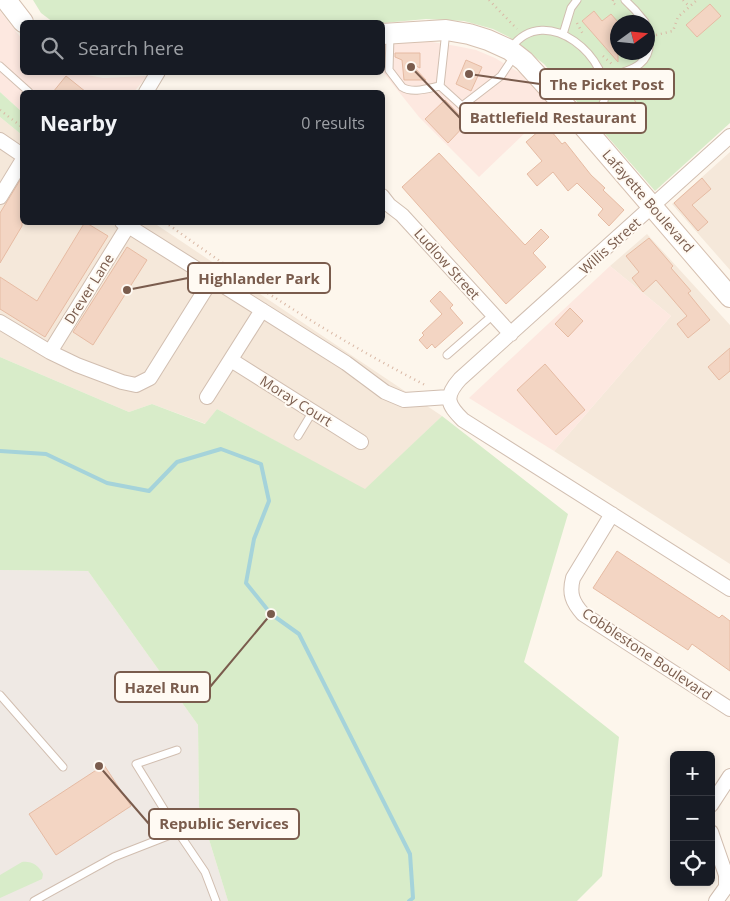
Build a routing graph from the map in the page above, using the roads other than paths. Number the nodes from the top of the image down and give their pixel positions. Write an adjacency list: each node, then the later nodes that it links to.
1 (6, 0): 5 (main road)
2 (576, 0): 7 (lane)
3 (625, 0): 4 (lane)
4 (639, 15)
5 (21, 20)
6 (446, 30): 8 (main road, Lafayette Boulevard); 9 (main road, Lafayette Boulevard); 14 (lane)
7 (564, 31): 9 (lane); 13 (lane)
8 (386, 34): 14 (lane)
9 (513, 53): 14 (lane); 17 (main road, Lafayette Boulevard)
10 (644, 60): 13 (lane)
11 (0, 66): 15 (lane)
12 (156, 75): 16 (street)
13 (603, 78): 17 (lane)
14 (440, 86)
15 (28, 90)
16 (147, 90)
17 (593, 127): 24 (main road, Lafayette Boulevard)
18 (730, 136): 24 (street, Willis Street)
19 (0, 140): 20 (street)
20 (20, 154)
21 (20, 165): 22 (street)
22 (0, 197)
23 (385, 200): 30 (street, Ludlow Street)
24 (652, 208): 28 (main road, Lafayette Boulevard); 32 (street, Willis Street)
25 (124, 225): 33 (street, Drever Lane)
26 (127, 225): 27 (street)
27 (212, 279): 29 (street); 33 (street)
28 (730, 297)
29 (262, 310): 35 (street); 36 (street)
30 (493, 315): 32 (street, Ludlow Street); 34 (lane)
31 (0, 322): 33 (street)
32 (511, 334): 36 (street, Willis Street)
33 (50, 352)
34 (447, 355)
35 (231, 360): 37 (street); 38 (street, Moray Court)
36 (449, 397): 41 (street)
37 (207, 398)
38 (313, 411): 39 (lane); 40 (street, Moray Court)
39 (298, 436)
40 (361, 442)
41 (612, 514): 42 (street); 44 (street, Cobblestone Boulevard)
42 (730, 589)
43 (0, 695): 46 (lane)
44 (730, 709)
45 (177, 750): 49 (lane)
46 (63, 767)
47 (730, 776): 48 (street)
48 (715, 800)
49 (178, 832): 51 (lane); 52 (lane)
50 (714, 841): 53 (street)
51 (34, 901)
52 (216, 901)
53 (716, 901)

